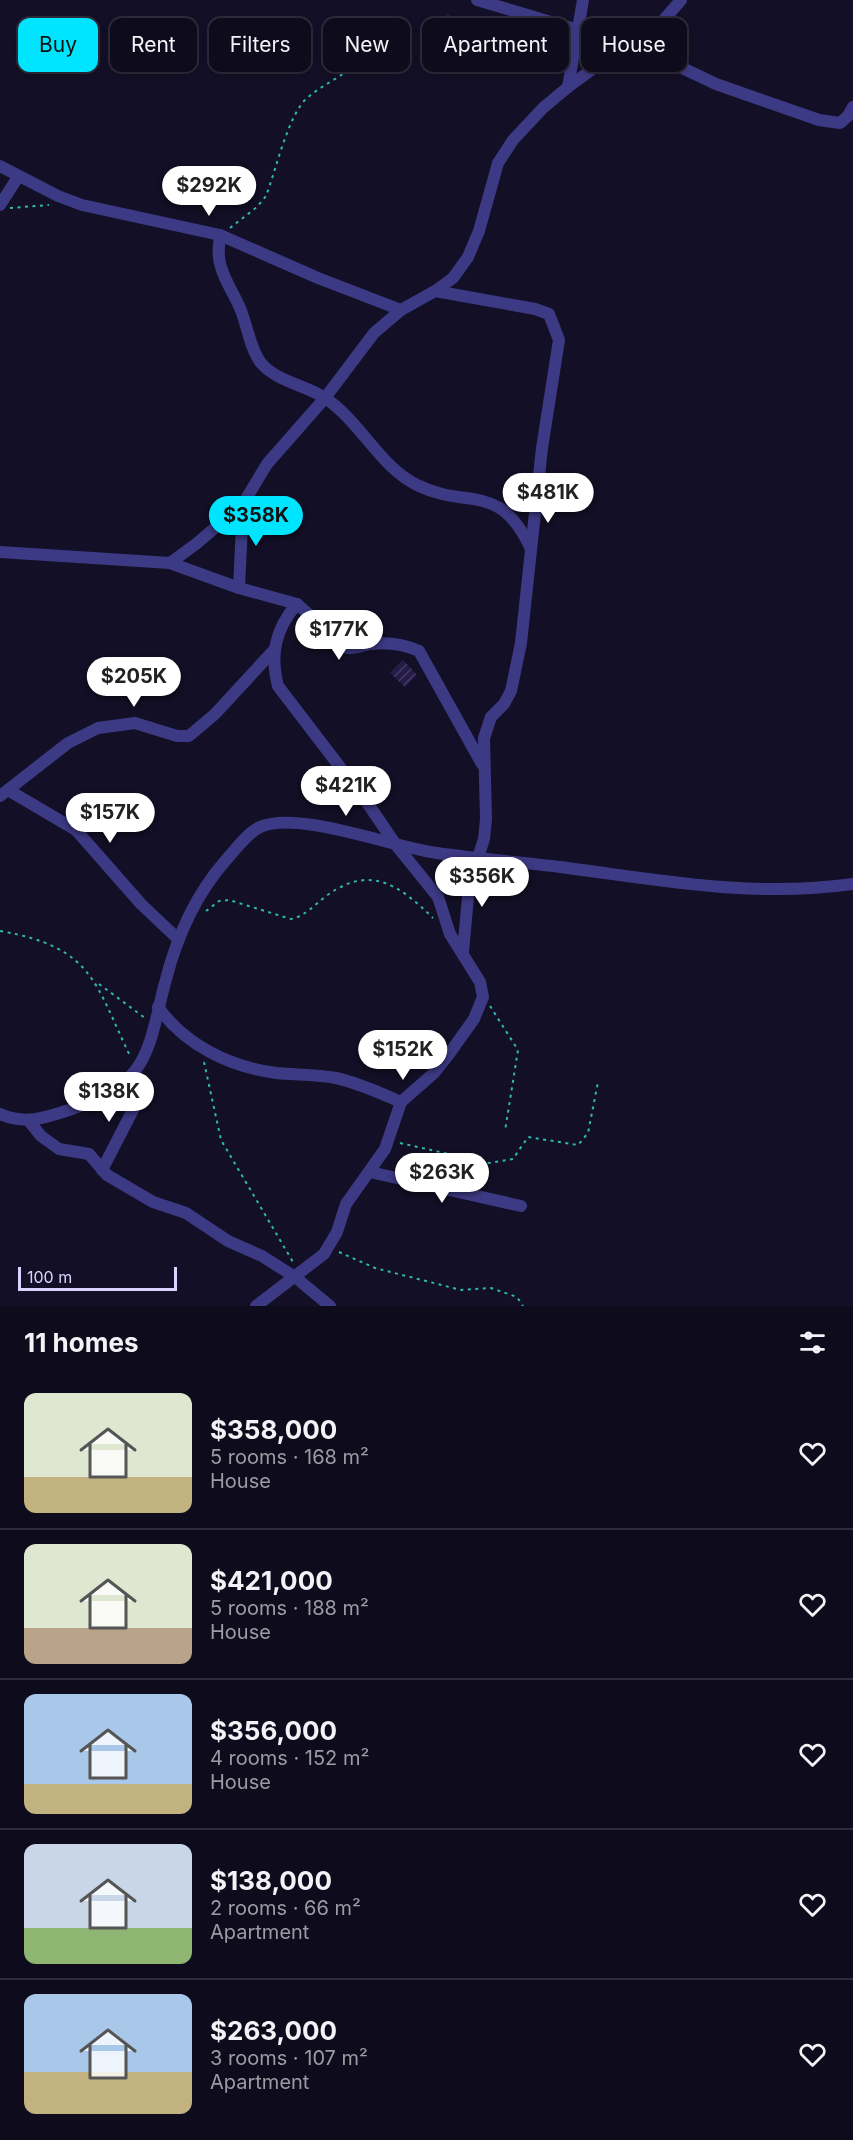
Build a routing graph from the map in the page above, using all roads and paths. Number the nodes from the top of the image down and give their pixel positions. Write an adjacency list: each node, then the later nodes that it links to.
1 (477, 0): 5 (street)
2 (583, 0): 5 (street)
3 (681, 0): 4 (street)
4 (667, 18)
5 (578, 30): 6 (street); 10 (street)
6 (581, 32)
7 (687, 70): 11 (street)
8 (344, 72): 17 (path)
9 (591, 72): 10 (street)
10 (568, 87): 18 (street)
11 (853, 107)
12 (0, 165): 13 (street)
13 (18, 177): 15 (street); 17 (street)
14 (58, 204): 16 (path)
15 (0, 205)
16 (0, 211)
17 (220, 235): 19 (street); 20 (street)
18 (435, 291): 19 (street); 22 (street)
19 (401, 310): 20 (street)
20 (325, 398): 21 (street); 22 (street)
21 (243, 504): 24 (street); 25 (street)
22 (530, 548): 28 (street)
23 (0, 552): 24 (street)
24 (170, 563): 25 (street)
25 (239, 588): 26 (street)
26 (297, 604): 27 (street); 28 (street)
27 (274, 650): 29 (street); 30 (street)
28 (482, 764): 31 (street)
29 (4, 793): 36 (street)
30 (396, 845): 31 (street); 36 (street); 37 (street)
31 (478, 858): 32 (street); 37 (street)
32 (853, 884)
33 (202, 915): 34 (path)
34 (435, 920)
35 (0, 931): 38 (path)
36 (178, 939): 40 (street)
37 (463, 951): 39 (street)
38 (97, 984): 41 (path); 43 (path)
39 (483, 997): 45 (street); 48 (path)
40 (158, 1007): 41 (street); 42 (street)
41 (154, 1025): 43 (street)
42 (200, 1048): 45 (street); 54 (path)
43 (133, 1073): 47 (street); 50 (street)
44 (598, 1082): 49 (path)
45 (401, 1102): 49 (street)
46 (0, 1114): 47 (street)
47 (29, 1121): 50 (street)
48 (505, 1131)
49 (388, 1140): 51 (street)
50 (102, 1170): 54 (street)
51 (370, 1172): 52 (street); 53 (street)
52 (521, 1206)
53 (328, 1248): 54 (street); 57 (path)
54 (297, 1275): 55 (street); 56 (street)
55 (256, 1306)
56 (330, 1306)
57 (523, 1306)

